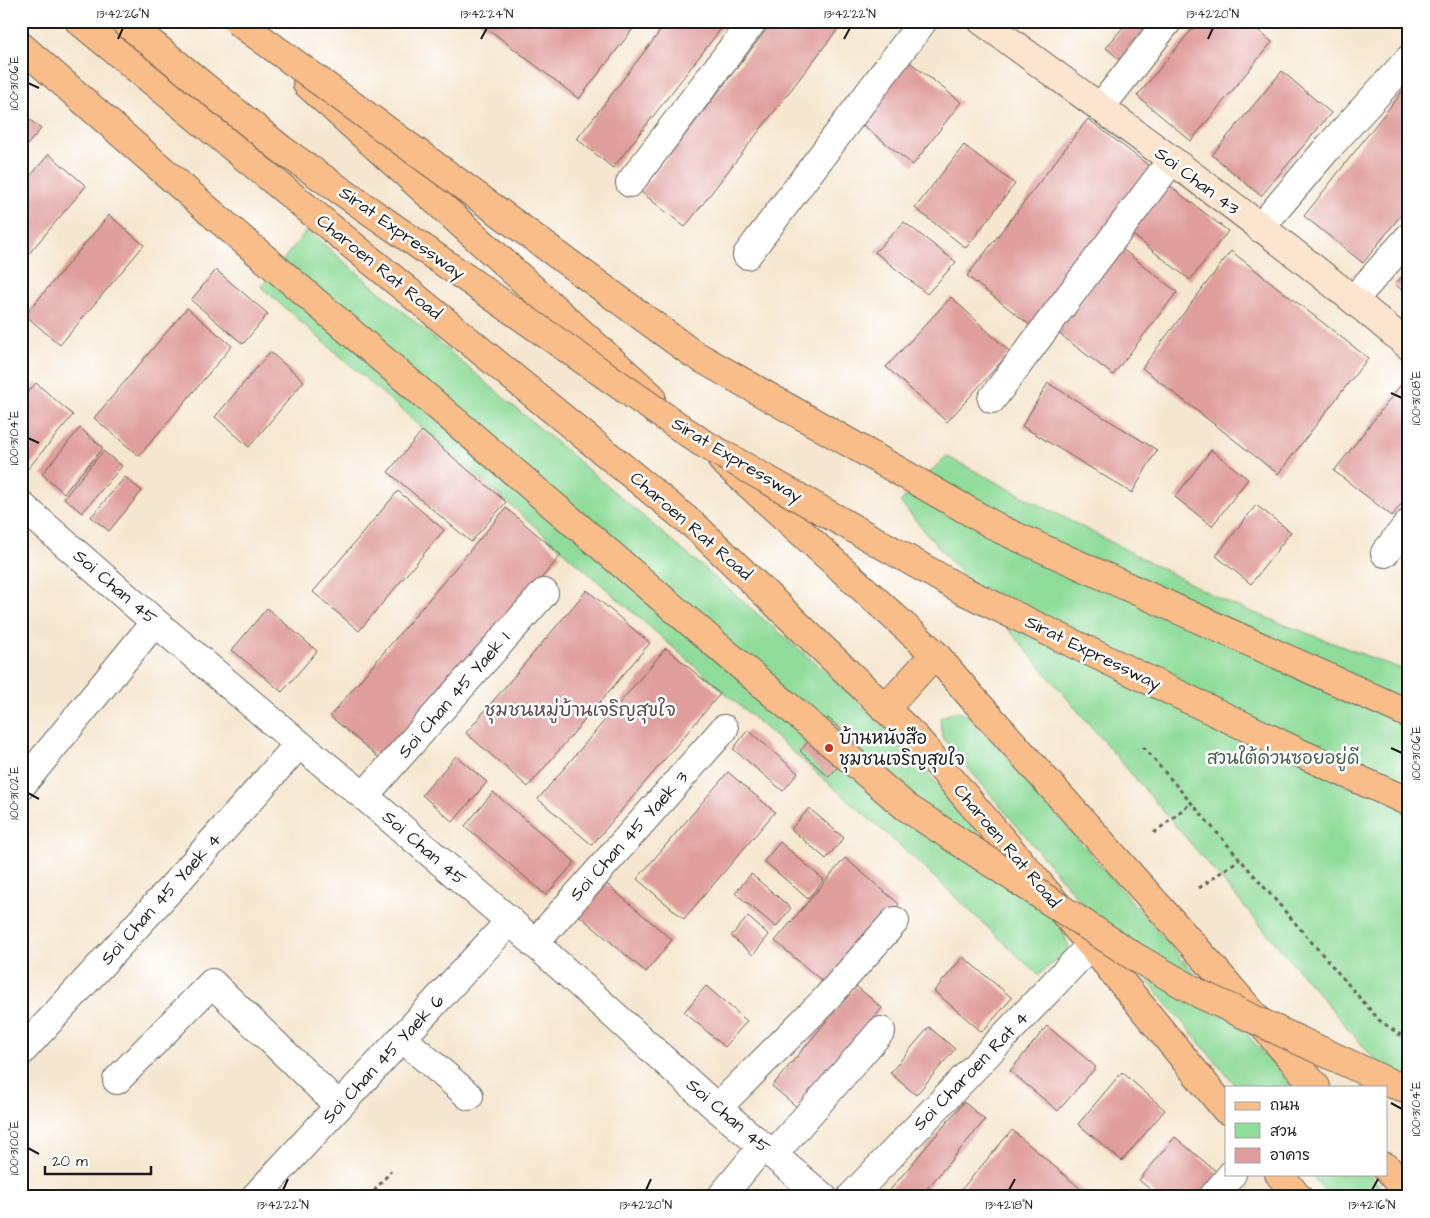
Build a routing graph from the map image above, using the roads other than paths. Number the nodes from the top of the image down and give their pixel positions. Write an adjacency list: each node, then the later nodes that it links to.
1 (79, 21): 25 (main road, Charoen Rat Road)
2 (124, 21): 31 (main road, Sirat Expressway, bridge)
3 (237, 21): 24 (main road); 26 (main road, bridge)
4 (753, 21): 12 (street)
5 (923, 21): 15 (street)
6 (982, 21): 10 (street, Soi Chan 43)
7 (1168, 21): 10 (street)
8 (21, 46): 41 (main road, bridge)
9 (1409, 59): 13 (street)
10 (1100, 108): 11 (street, Soi Chan 43)
11 (1171, 161): 13 (street, Soi Chan 43); 18 (street)
12 (630, 183)
13 (1260, 228): 16 (street, Soi Chan 43)
14 (1409, 237): 16 (street)
15 (747, 255)
16 (1354, 299): 17 (street, Soi Chan 43)
17 (1409, 346)
18 (992, 399)
19 (21, 505): 23 (street, Soi Chan 45)
20 (1409, 523): 21 (street)
21 (1385, 553)
22 (544, 593): 30 (street, Soi Chan 45 Yaek 1)
23 (155, 622): 28 (street, Soi Chan 45); 29 (street)
24 (935, 654): 25 (main road); 40 (main road)
25 (885, 709): 35 (main road, Charoen Rat Road)
26 (1409, 714)
27 (724, 728): 34 (street, Soi Chan 45 Yaek 3)
28 (299, 744): 30 (street, Soi Chan 45); 38 (street, Soi Chan 45 Yaek 4)
29 (21, 786)
30 (364, 796): 32 (street, Soi Chan 45)
31 (1409, 802)
32 (510, 921): 34 (street, Soi Chan 45); 37 (street, Soi Chan 45 Yaek 6)
33 (895, 921): 44 (street)
34 (534, 944): 44 (street, Soi Chan 45)
35 (1091, 945): 45 (main road, Charoen Rat Road); 54 (street, Soi Charoen Rat 4)
36 (881, 1031): 46 (street)
37 (402, 1038): 42 (street); 43 (street, Soi Chan 45 Yaek 6)
38 (21, 1052)
39 (117, 1080): 43 (street)
40 (1315, 1086)
41 (1409, 1089)
42 (469, 1096)
43 (339, 1106): 51 (street, Soi Chan 45 Yaek 6)
44 (717, 1108): 46 (street, Soi Chan 45)
45 (1225, 1109)
46 (768, 1151): 52 (street); 53 (street, Soi Chan 45)
47 (1388, 1169): 50 (main road)
48 (1230, 1176): 55 (street)
49 (1281, 1176): 56 (main road)
50 (1409, 1193)
51 (255, 1197)
52 (721, 1197)
53 (823, 1197)
54 (851, 1197)
55 (1213, 1197)
56 (1298, 1197)

